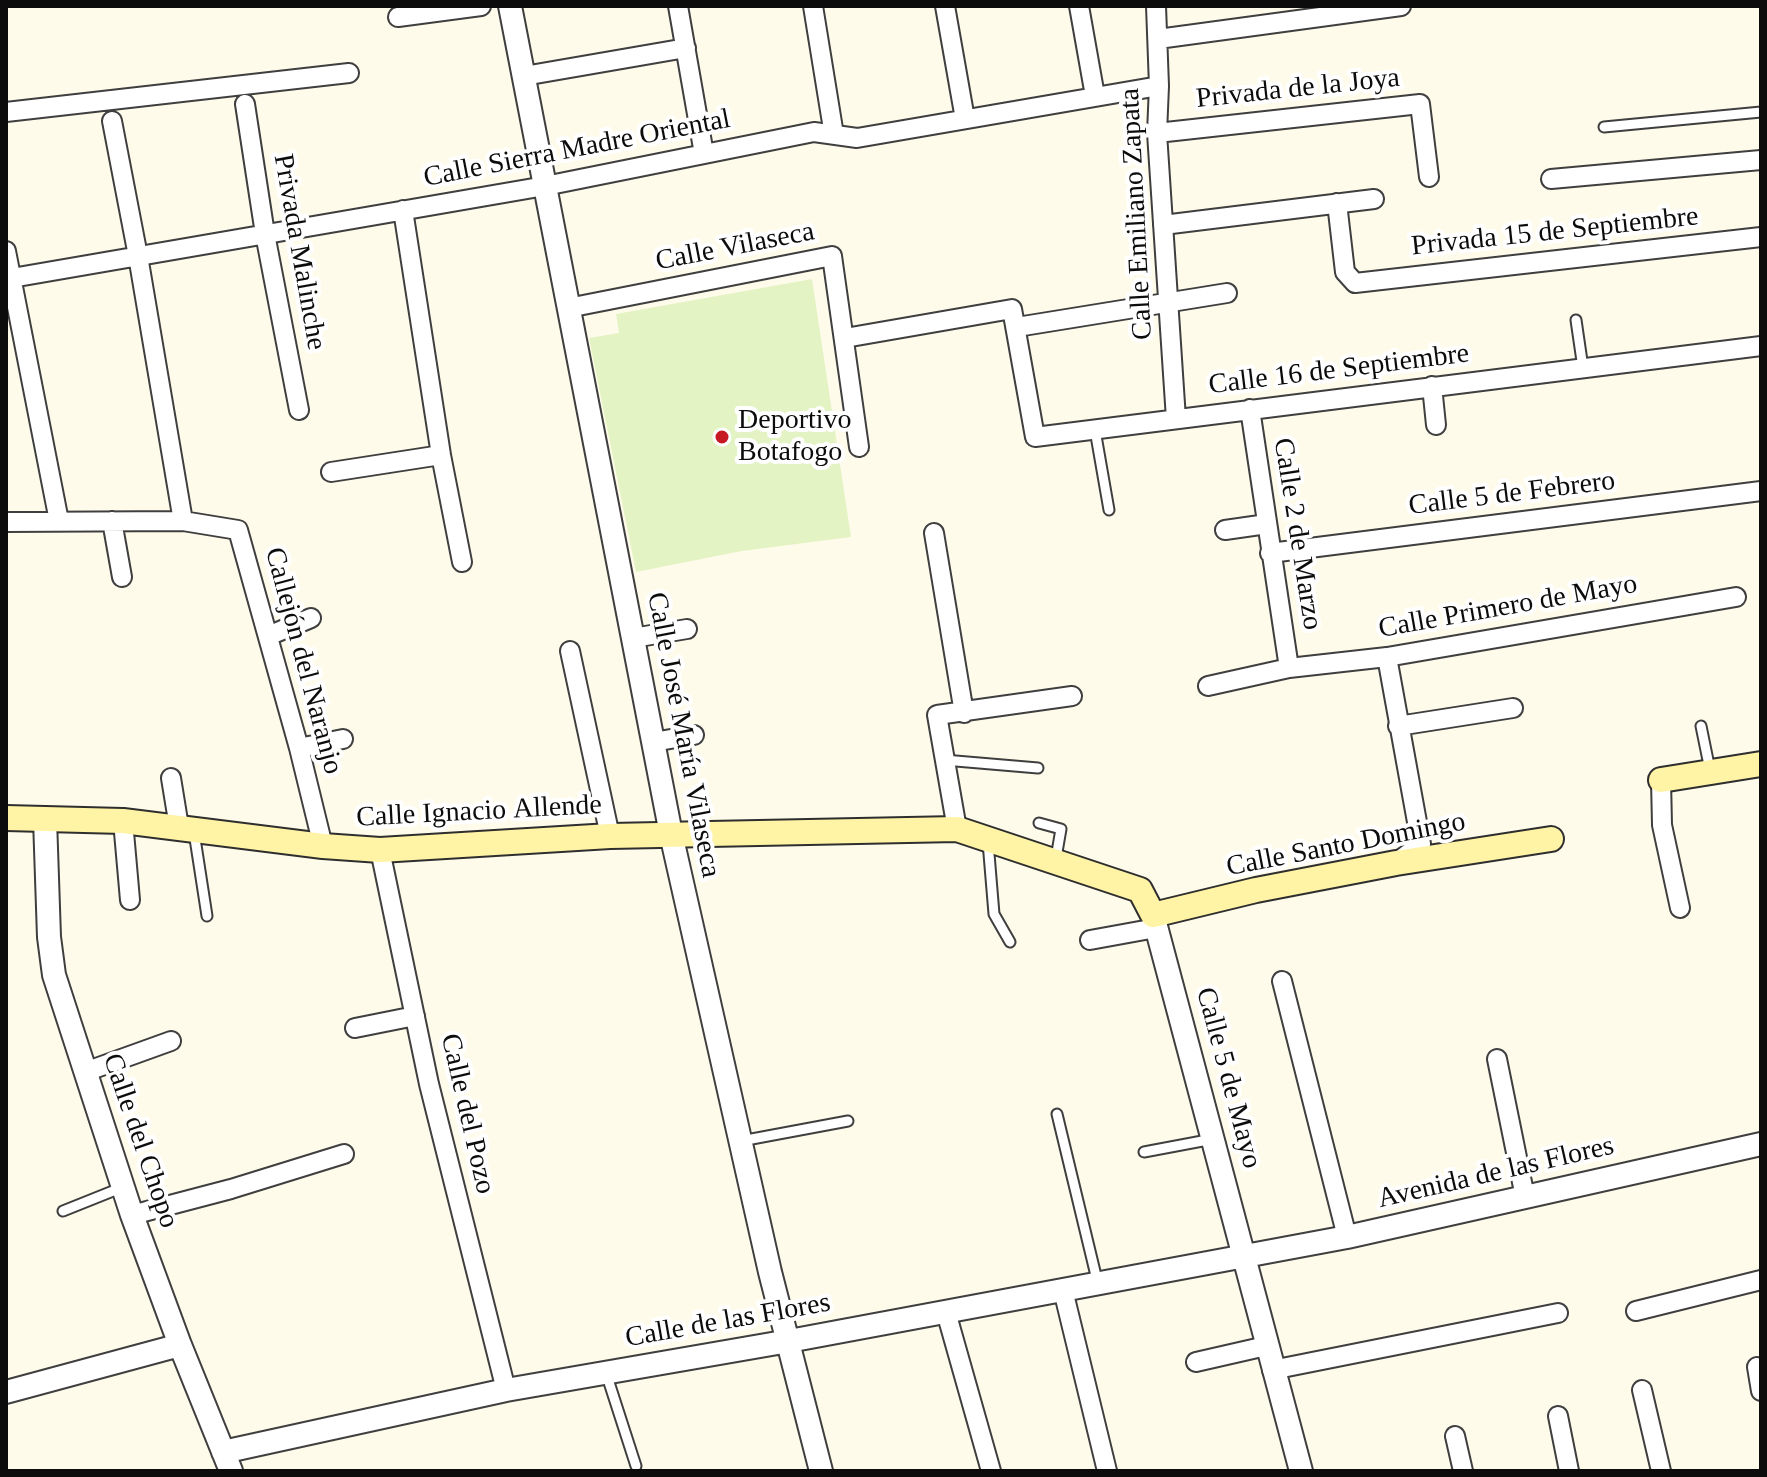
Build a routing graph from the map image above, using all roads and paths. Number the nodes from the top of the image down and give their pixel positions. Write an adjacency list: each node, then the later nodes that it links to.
1 (481, 6): 9 (street)
2 (510, 6): 13 (street, Calle José María Vilaseca)
3 (678, 6): 11 (street)
4 (813, 6): 23 (street)
5 (945, 6): 19 (street)
6 (1079, 6): 15 (street)
7 (1156, 6): 10 (street, Calle Emiliano Zapata)
8 (1401, 6): 10 (street)
9 (398, 17)
10 (1158, 39): 14 (street, Calle Emiliano Zapata)
11 (686, 48): 13 (street); 24 (street)
12 (349, 73): 17 (street)
13 (524, 76): 28 (street, Calle José María Vilaseca)
14 (1159, 86): 15 (street, Calle Sierra Madre Oriental); 22 (street, Calle Emiliano Zapata)
15 (1095, 96): 19 (street, Calle Sierra Madre Oriental)
16 (245, 104): 33 (street, Privada Malinche)
17 (6, 112)
18 (1761, 112): 21 (lane)
19 (965, 119): 23 (street, Calle Sierra Madre Oriental)
20 (112, 121): 36 (street)
21 (1604, 127)
22 (1157, 133): 26 (street, Privada de la Joya); 32 (street, Calle Emiliano Zapata)
23 (834, 135): 24 (street, Calle Sierra Madre Oriental)
24 (704, 154): 28 (street, Calle Sierra Madre Oriental)
25 (1761, 160): 27 (street)
26 (1429, 177)
27 (1551, 179)
28 (545, 186): 31 (street, Calle Sierra Madre Oriental); 40 (street, Calle José María Vilaseca)
29 (1374, 199): 30 (street)
30 (1337, 203): 32 (street); 34 (street, Privada 15 de Septiembre)
31 (403, 210): 33 (street, Calle Sierra Madre Oriental); 53 (street)
32 (1163, 225): 39 (street, Calle Emiliano Zapata)
33 (265, 234): 36 (street, Calle Sierra Madre Oriental); 48 (street, Privada Malinche)
34 (1761, 237)
35 (6, 251): 37 (street)
36 (138, 256): 37 (street, Calle Sierra Madre Oriental); 59 (street)
37 (8, 278): 57 (street)
38 (1227, 293): 39 (street)
39 (1168, 303): 42 (street); 49 (street, Calle Emiliano Zapata)
40 (568, 308): 43 (street, Calle Vilaseca); 71 (street, Calle José María Vilaseca)
41 (1576, 320): 45 (lane)
42 (1017, 327): 43 (street); 51 (street, Calle 16 de Septiembre)
43 (845, 338): 52 (street, Calle Vilaseca)
44 (1761, 346): 45 (street, Calle 16 de Septiembre)
45 (1583, 368): 46 (street, Calle 16 de Septiembre)
46 (1432, 386): 47 (street, Calle 16 de Septiembre); 50 (street)
47 (1250, 409): 49 (street, Calle 16 de Septiembre); 61 (street, Calle 2 de Marzo)
48 (299, 410)
49 (1176, 419): 51 (street, Calle 16 de Septiembre)
50 (1436, 425)
51 (1095, 430): 56 (lane)
52 (859, 447)
53 (441, 455): 54 (street); 65 (street)
54 (331, 472)
55 (1761, 491): 64 (street, Calle 5 de Febrero)
56 (1109, 510)
57 (59, 521): 58 (street, Callejón del Naranjo); 60 (street, Callejón del Naranjo)
58 (112, 521): 59 (street, Callejón del Naranjo); 66 (street)
59 (183, 521): 70 (street, Callejón del Naranjo)
60 (6, 522)
61 (1267, 524): 62 (street); 64 (street, Calle 2 de Marzo)
62 (1225, 530)
63 (934, 533): 78 (street)
64 (1270, 553): 74 (street, Calle 2 de Marzo)
65 (462, 562)
66 (122, 577)
67 (1736, 597): 73 (street, Calle Primero de Mayo)
68 (311, 618): 70 (street)
69 (687, 629): 71 (street)
70 (268, 636): 84 (street, Callejón del Naranjo)
71 (633, 638): 83 (street, Calle José María Vilaseca)
72 (570, 651): 98 (street)
73 (1387, 657): 74 (street, Calle Primero de Mayo); 79 (street)
74 (1289, 668): 75 (street, Calle Primero de Mayo)
75 (1208, 686)
76 (1072, 696): 78 (street)
77 (1513, 708): 79 (street)
78 (964, 713): 85 (street)
79 (1398, 726): 104 (street)
80 (1701, 726): 88 (lane)
81 (694, 735): 83 (street)
82 (343, 739): 84 (street)
83 (653, 742): 97 (street, Calle José María Vilaseca)
84 (299, 748): 101 (street, Callejón del Naranjo)
85 (944, 760): 87 (lane); 96 (street)
86 (1761, 764): 88 (main road)
87 (1038, 768)
88 (1710, 770): 90 (main road)
89 (171, 778): 95 (street)
90 (1661, 780): 106 (street)
91 (6, 818): 92 (main road, Calle Ignacio Allende)
92 (45, 819): 93 (main road, Calle Ignacio Allende); 116 (street, Calle del Chopo)
93 (123, 821): 95 (main road, Calle Ignacio Allende); 105 (street)
94 (1039, 823): 103 (lane)
95 (186, 828): 101 (main road, Calle Ignacio Allende); 107 (lane)
96 (957, 829): 97 (main road, Calle Ignacio Allende); 99 (main road, Calle 5 de Mayo)
97 (671, 834): 98 (main road, Calle Ignacio Allende); 120 (street, Calle José María Vilaseca)
98 (610, 836): 102 (main road, Calle Ignacio Allende)
99 (988, 839): 103 (main road, Calle 5 de Mayo); 110 (lane)
100 (1551, 839): 104 (main road, Calle Santo Domingo)
101 (323, 846): 102 (main road, Calle Ignacio Allende)
102 (380, 850): 112 (street, Calle del Pozo)
103 (1056, 862): 108 (main road, Calle 5 de Mayo)
104 (1396, 863): 108 (main road, Calle Santo Domingo)
105 (130, 900)
106 (1680, 908)
107 (207, 916)
108 (1154, 921): 109 (street); 119 (street, Calle 5 de Mayo)
109 (1090, 940)
110 (1010, 942)
111 (1282, 981): 128 (street)
112 (415, 1016): 113 (street); 143 (street, Calle del Pozo)
113 (355, 1028)
114 (171, 1041): 116 (street)
115 (1497, 1059): 125 (street)
116 (85, 1072): 124 (street, Calle del Chopo)
117 (1057, 1114): 131 (lane)
118 (848, 1121): 120 (lane)
119 (1213, 1139): 122 (lane); 129 (street, Calle 5 de Mayo)
120 (740, 1141): 136 (street, Calle José María Vilaseca)
121 (1761, 1144): 125 (street, Avenida de las Flores)
122 (1144, 1152)
123 (344, 1154): 127 (street)
124 (123, 1187): 126 (lane); 127 (street, Calle del Chopo)
125 (1525, 1197): 128 (street, Avenida de las Flores)
126 (63, 1211)
127 (132, 1215): 137 (street, Calle del Chopo)
128 (1347, 1237): 129 (street, Avenida de las Flores)
129 (1244, 1256): 131 (street, Calle de las Flores); 138 (street, Calle 5 de Mayo)
130 (1761, 1280): 133 (street)
131 (1098, 1284): 132 (street, Calle de las Flores)
132 (1063, 1290): 134 (street, Calle de las Flores); 153 (street)
133 (1636, 1311)
134 (946, 1312): 136 (street, Calle de las Flores); 152 (street)
135 (1558, 1313): 141 (street)
136 (789, 1341): 142 (street, Calle de las Flores); 151 (street, Calle José María Vilaseca)
137 (180, 1345): 146 (street); 149 (street, Calle del Chopo)
138 (1266, 1346): 139 (street); 141 (street, Calle 5 de Mayo)
139 (1196, 1362)
140 (1757, 1367): 145 (street)
141 (1272, 1370): 154 (street, Calle 5 de Mayo)
142 (606, 1373): 143 (street, Calle de las Flores); 150 (lane)
143 (506, 1390): 149 (street, Calle de las Flores)
144 (1642, 1390): 157 (street)
145 (1761, 1391)
146 (6, 1392)
147 (1558, 1416): 156 (street)
148 (1455, 1436): 155 (street)
149 (227, 1462)
150 (636, 1466)
151 (821, 1471)
152 (991, 1471)
153 (1107, 1471)
154 (1301, 1471)
155 (1463, 1471)
156 (1569, 1471)
157 (1661, 1471)

